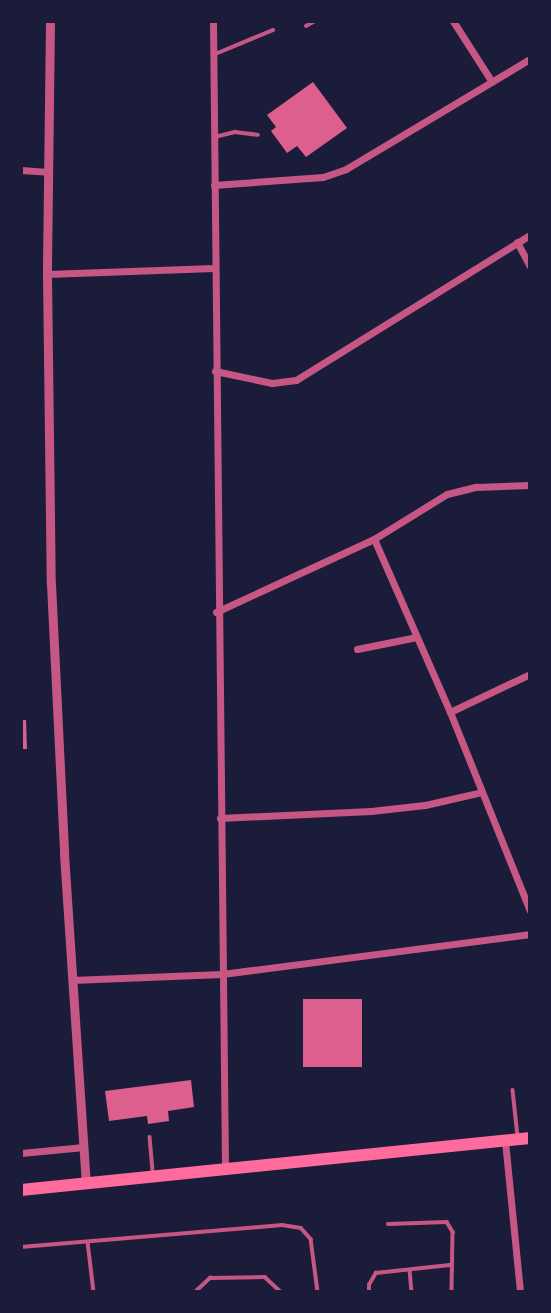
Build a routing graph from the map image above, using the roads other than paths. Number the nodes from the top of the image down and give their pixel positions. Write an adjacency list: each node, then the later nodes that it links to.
1 (50, 21): 13 (street)
2 (212, 21): 7 (street)
3 (314, 21): 5 (lane)
4 (453, 21): 9 (street)
5 (306, 26)
6 (273, 30): 7 (lane)
7 (213, 55): 11 (street)
8 (530, 59): 9 (street)
9 (492, 82): 14 (street)
10 (258, 135): 11 (lane)
11 (213, 138): 14 (street)
12 (21, 170): 13 (street)
13 (48, 172): 19 (street)
14 (214, 185): 18 (street)
15 (530, 235): 16 (street)
16 (517, 242): 17 (street); 20 (street)
17 (530, 266)
18 (214, 268): 19 (street); 20 (street)
19 (47, 274): 33 (street)
20 (215, 371): 23 (street)
21 (530, 485): 22 (street)
22 (374, 539): 23 (street); 24 (street)
23 (216, 612): 29 (street)
24 (417, 637): 25 (street); 27 (street)
25 (357, 649)
26 (530, 674): 27 (street)
27 (450, 712): 28 (street)
28 (482, 792): 29 (street); 30 (street)
29 (220, 818): 32 (street)
30 (530, 911)
31 (530, 934): 32 (street)
32 (222, 974): 33 (street); 39 (street)
33 (72, 980): 37 (street)
34 (513, 1090): 36 (lane)
35 (150, 1137): 40 (lane)
36 (518, 1139): 39 (main road); 55 (street)
37 (84, 1147): 38 (street); 41 (street)
38 (21, 1153)
39 (225, 1170): 40 (main road)
40 (154, 1177): 41 (main road)
41 (86, 1182): 42 (main road)
42 (21, 1189)
43 (388, 1224): 46 (lane)
44 (88, 1241): 45 (lane); 48 (lane); 51 (lane)
45 (21, 1247)
46 (450, 1265): 47 (lane); 54 (lane)
47 (410, 1270): 52 (lane); 53 (lane)
48 (94, 1292)
49 (195, 1292): 50 (lane)
50 (281, 1292)
51 (318, 1292)
52 (369, 1292)
53 (412, 1292)
54 (452, 1292)
55 (520, 1292)

